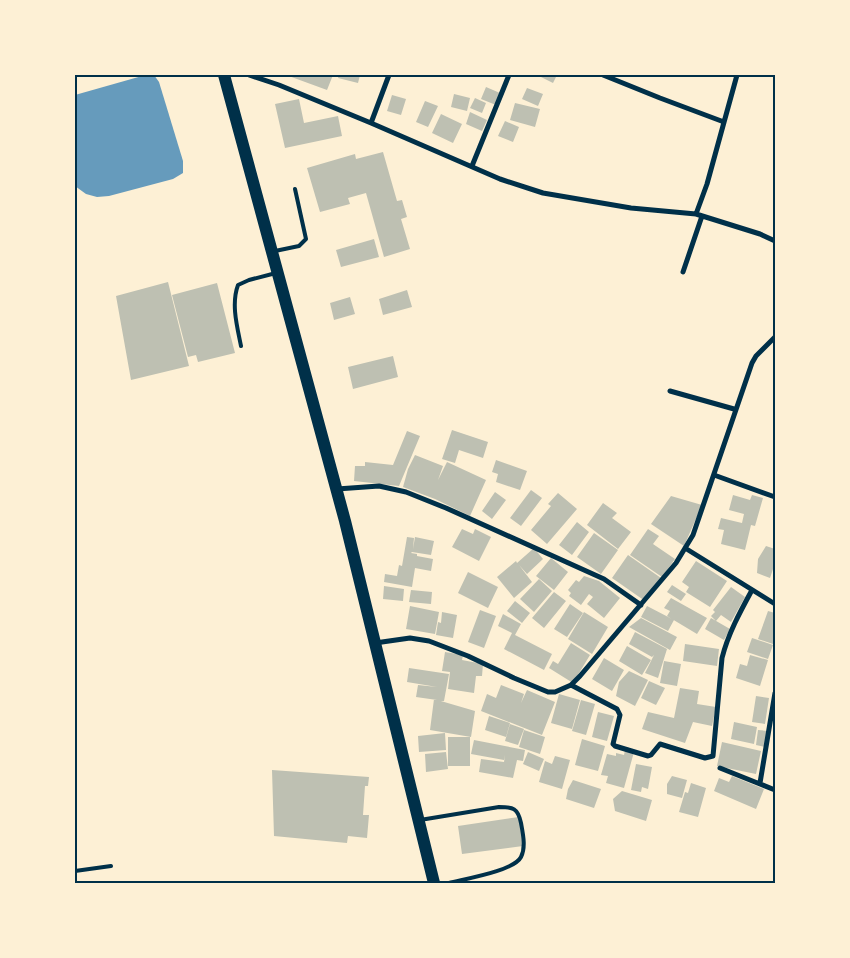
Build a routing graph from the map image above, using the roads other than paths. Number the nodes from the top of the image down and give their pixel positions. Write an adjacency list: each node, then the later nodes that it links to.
1 (224, 75): 14 (main road)
2 (249, 75): 8 (street)
3 (389, 75): 8 (street)
4 (509, 75): 9 (street)
5 (603, 75): 7 (street)
6 (737, 75): 7 (street)
7 (724, 122): 11 (street)
8 (371, 123): 9 (street)
9 (472, 166): 11 (street)
10 (295, 190): 14 (lane)
11 (696, 214): 12 (street)
12 (702, 216): 13 (street); 16 (street)
13 (775, 241)
14 (272, 252): 15 (main road)
15 (278, 272): 18 (lane); 22 (main road)
16 (683, 272)
17 (775, 337): 20 (street)
18 (241, 346)
19 (670, 391): 20 (street)
20 (734, 409): 21 (street)
21 (714, 475): 23 (street); 24 (street)
22 (336, 489): 27 (street); 28 (main road)
23 (775, 496)
24 (685, 548): 25 (street); 27 (street)
25 (752, 590): 26 (street); 29 (street)
26 (775, 604)
27 (641, 605): 29 (street)
28 (374, 643): 29 (street); 34 (main road)
29 (571, 685)
30 (775, 693): 32 (street)
31 (720, 768): 32 (street)
32 (760, 783): 33 (street)
33 (775, 790)
34 (418, 821): 37 (main road); 38 (lane)
35 (111, 866): 36 (lane)
36 (75, 871)
37 (434, 883)
38 (449, 883)

